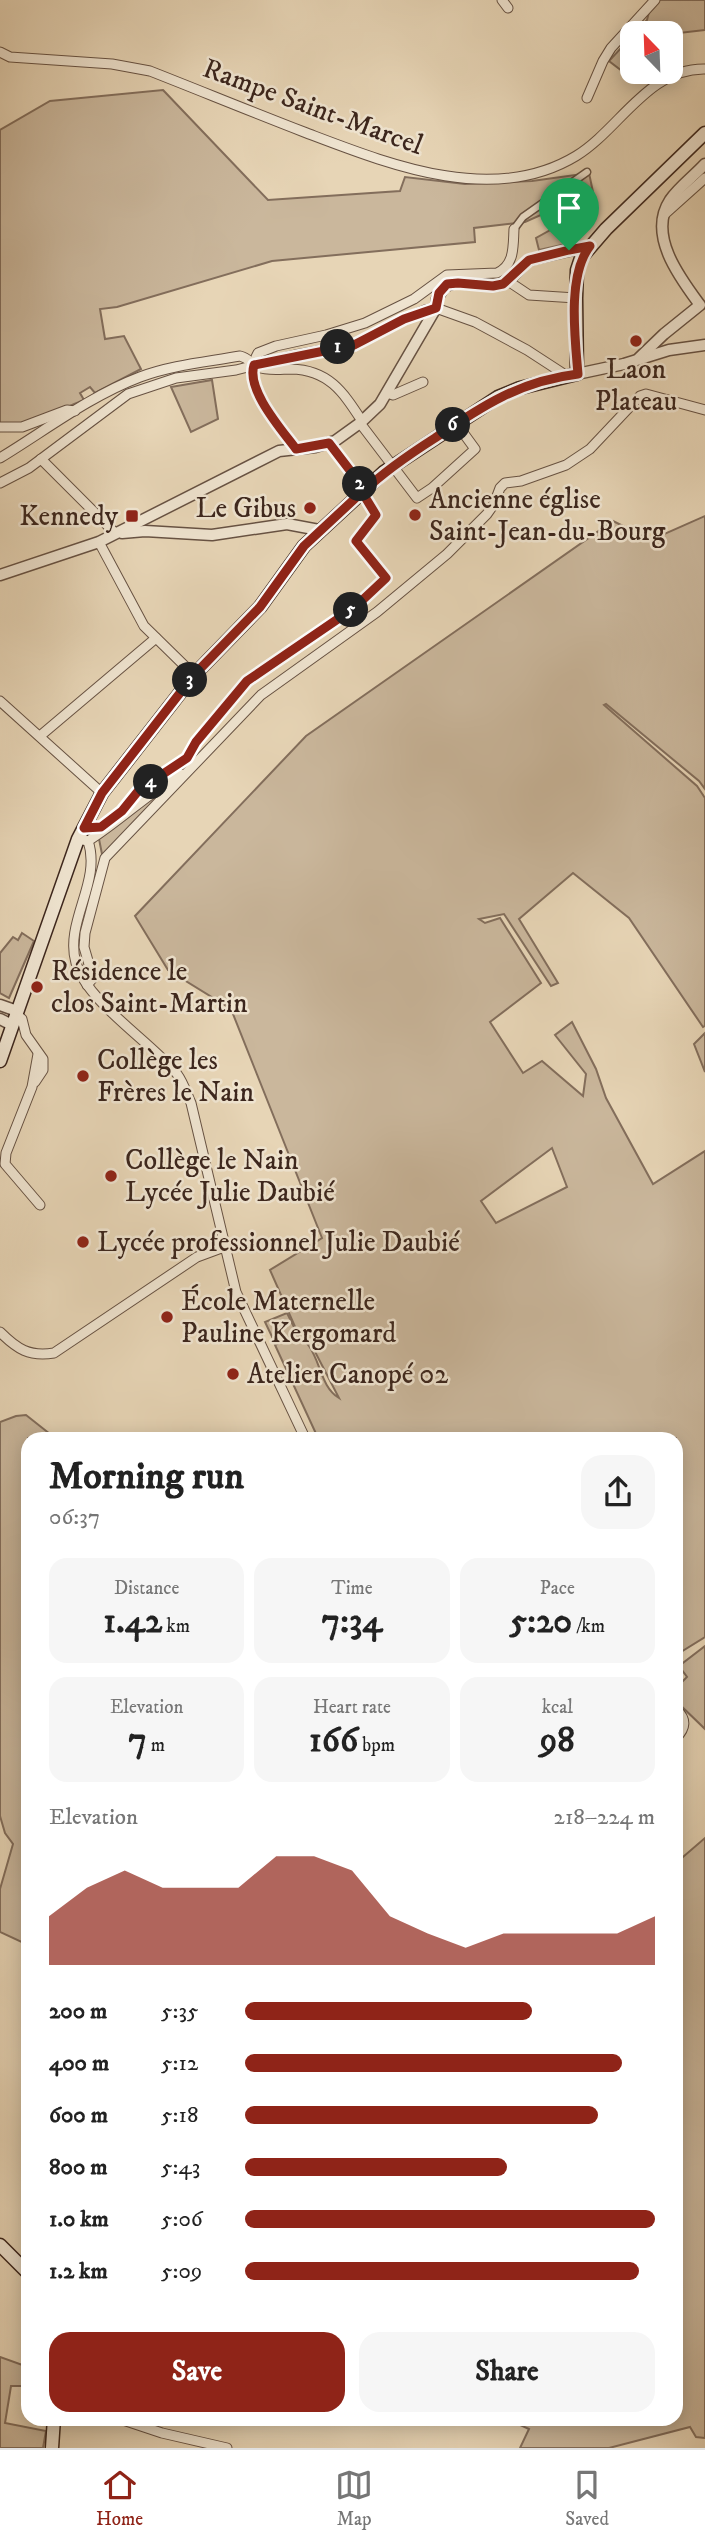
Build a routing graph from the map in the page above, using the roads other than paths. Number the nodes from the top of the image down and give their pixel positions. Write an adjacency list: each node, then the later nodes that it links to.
1 (502, 0): 3 (street)
2 (655, 0): 6 (street)
3 (508, 8)
4 (1, 54): 5 (street, Rampe Saint-Marcel)
5 (705, 69)
6 (587, 97)
7 (705, 132): 13 (main road)
8 (705, 164): 11 (street)
9 (587, 172): 12 (street)
10 (705, 178): 11 (street)
11 (665, 214): 17 (street)
12 (514, 229): 21 (street)
13 (590, 246): 14 (street); 15 (main road)
14 (508, 281): 15 (street); 16 (street)
15 (576, 298): 22 (main road)
16 (436, 308): 21 (street); 22 (street); 24 (street)
17 (679, 322): 19 (street); 20 (street)
18 (705, 345): 19 (street)
19 (678, 348): 20 (street)
20 (639, 358): 22 (street)
21 (255, 368): 26 (street); 27 (street); 31 (street); 33 (street)
22 (573, 375): 28 (main road)
23 (423, 382): 24 (street)
24 (387, 393): 27 (street)
25 (705, 410): 45 (street)
26 (75, 411): 29 (street); 32 (street)
27 (361, 422): 30 (street); 34 (street)
28 (456, 423): 34 (main road); 34 (street)
29 (0, 428)
30 (329, 443): 31 (street); 36 (street)
31 (296, 449): 38 (street)
32 (0, 458)
33 (41, 459): 35 (street); 38 (street)
34 (392, 466): 36 (main road)
35 (0, 483)
36 (363, 491): 37 (main road); 47 (street)
37 (319, 530): 38 (street); 42 (main road)
38 (115, 533): 39 (street)
39 (99, 542): 40 (street); 41 (street)
40 (0, 575)
41 (156, 638): 42 (street); 44 (street)
42 (194, 675): 46 (main road)
43 (0, 701): 44 (street)
44 (40, 736): 46 (street)
45 (192, 768): 47 (street); 48 (street)
46 (102, 793): 47 (main road)
47 (83, 836): 48 (street); 51 (main road)
48 (87, 985): 55 (street)
49 (0, 1005): 51 (street)
50 (0, 1018): 51 (street)
51 (14, 1020): 52 (street); 52 (street); 53 (main road)
52 (26, 1035): 54 (street)
53 (0, 1062)
54 (40, 1205)
55 (224, 1247): 56 (street); 57 (street)
56 (0, 1332)
57 (302, 1432)
58 (0, 2245): 59 (main road)
59 (21, 2266)
60 (53, 2426): 62 (main road)
61 (141, 2426): 63 (street)
62 (52, 2448)
63 (228, 2448)

